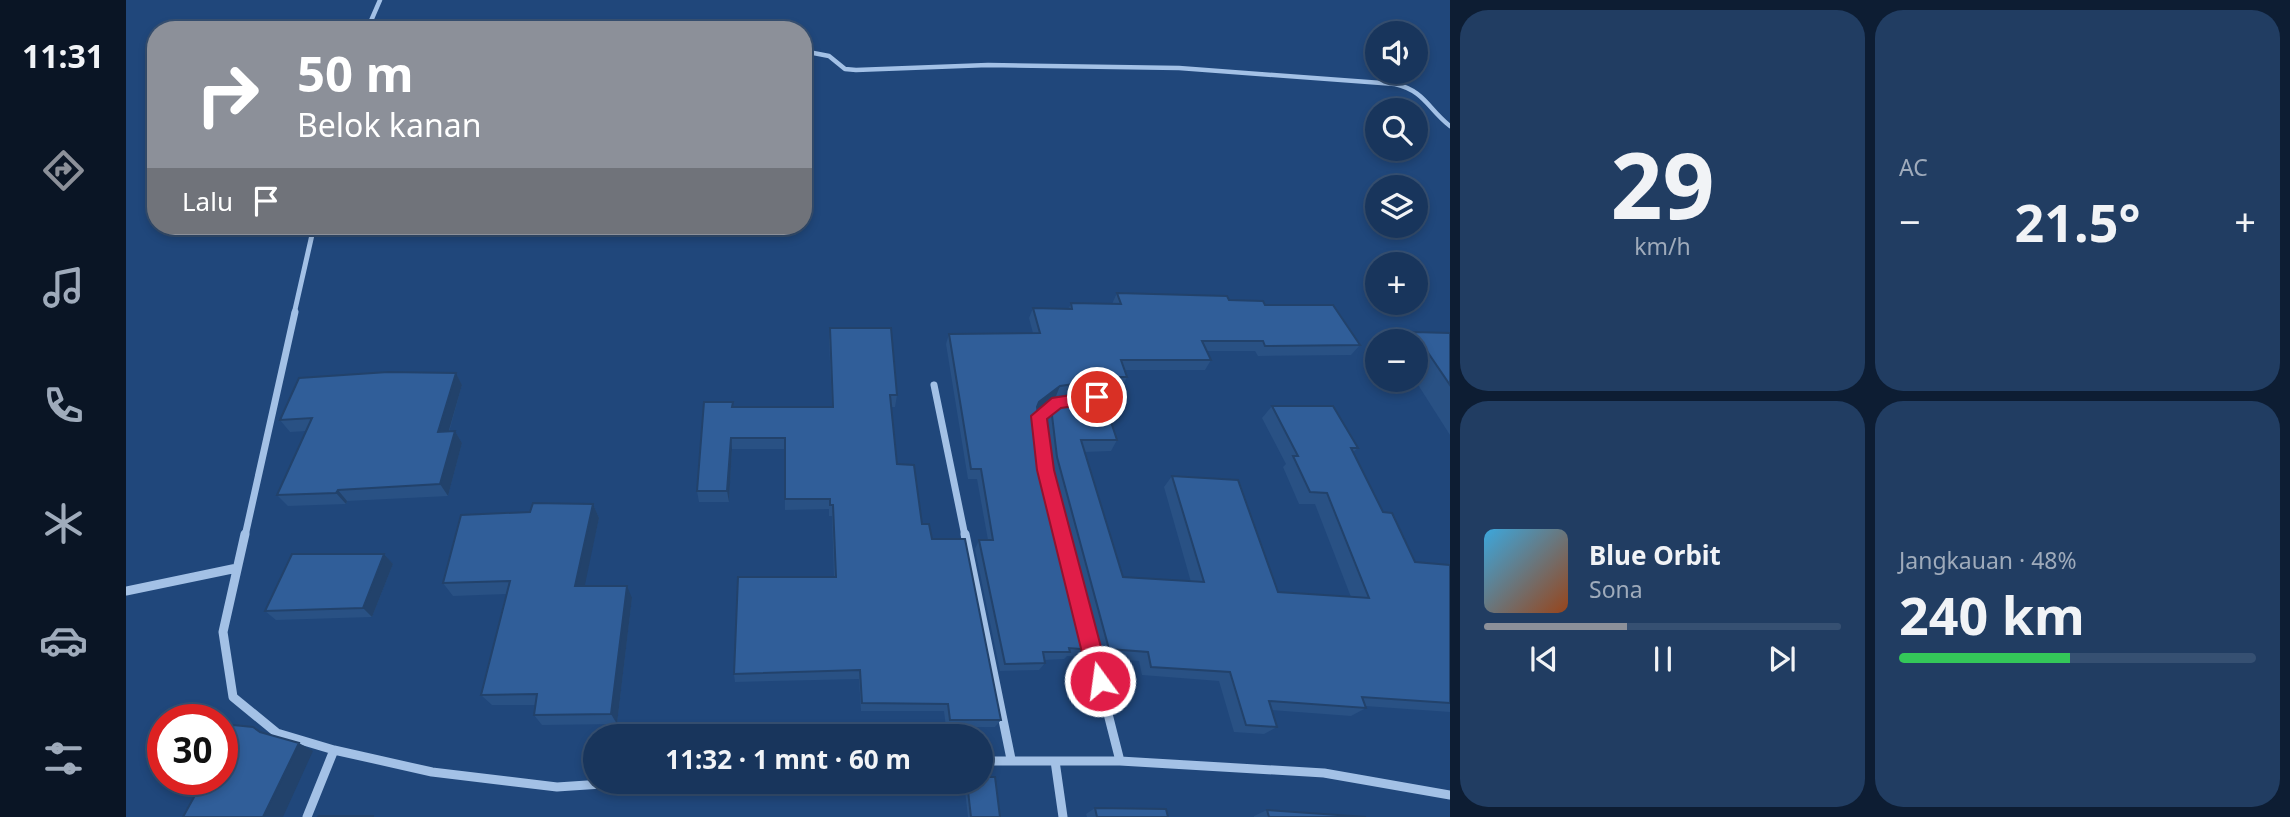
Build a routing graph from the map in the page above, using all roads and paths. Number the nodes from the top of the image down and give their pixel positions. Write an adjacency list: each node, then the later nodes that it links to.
1 (380, 0): 2 (street)
2 (371, 21)
3 (812, 53): 4 (street)
4 (1450, 126)
5 (312, 235): 9 (street)
6 (934, 385): 13 (street)
7 (1071, 400): 8 (street)
8 (1049, 483)
9 (237, 568): 10 (street); 12 (street)
10 (126, 591)
11 (1086, 629): 16 (street)
12 (334, 750): 17 (street); 19 (street)
13 (1010, 759): 14 (street); 15 (street)
14 (993, 760)
15 (1055, 761): 16 (street); 20 (street)
16 (1120, 761): 18 (street)
17 (583, 785)
18 (1450, 795)
19 (307, 817)
20 (1063, 817)

